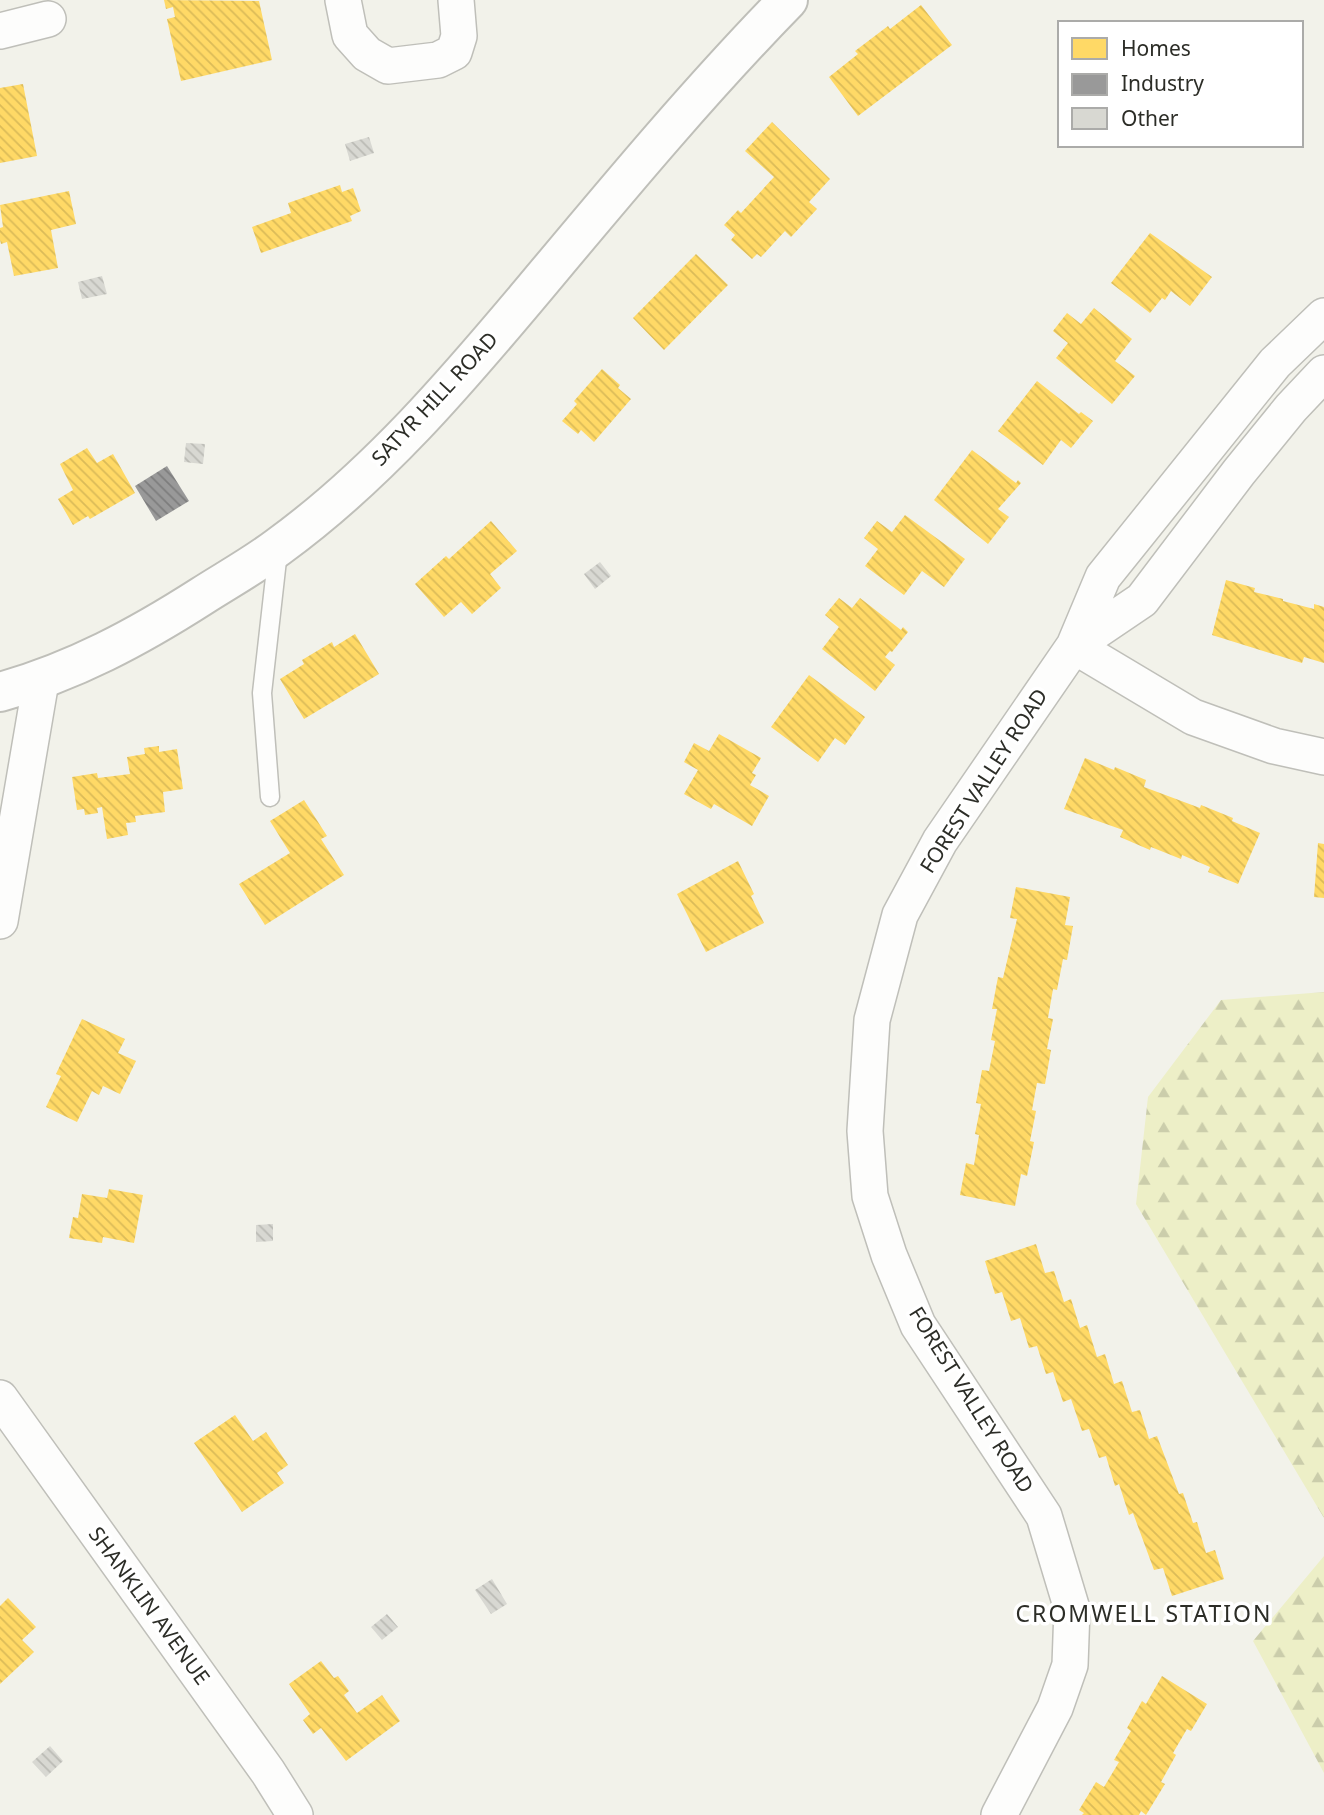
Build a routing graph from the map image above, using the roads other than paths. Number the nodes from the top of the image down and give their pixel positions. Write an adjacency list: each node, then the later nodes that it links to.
1 (343, 0): 2 (street)
2 (456, 0)
3 (788, 0): 8 (street, SATYR HILL ROAD)
4 (48, 19): 5 (street)
5 (0, 31)
6 (1324, 316): 9 (street, FOREST VALLEY ROAD)
7 (1324, 373): 9 (street, FOREST VALLEY ROAD)
8 (278, 547): 10 (street, SATYR HILL ROAD); 13 (lane)
9 (1074, 646): 12 (street); 17 (street, FOREST VALLEY ROAD)
10 (41, 681): 11 (street, SATYR HILL ROAD); 14 (street)
11 (0, 692)
12 (1324, 757)
13 (270, 797)
14 (0, 921)
15 (0, 1398): 16 (street, SHANKLIN AVENUE)
16 (295, 1815)
17 (999, 1815)

